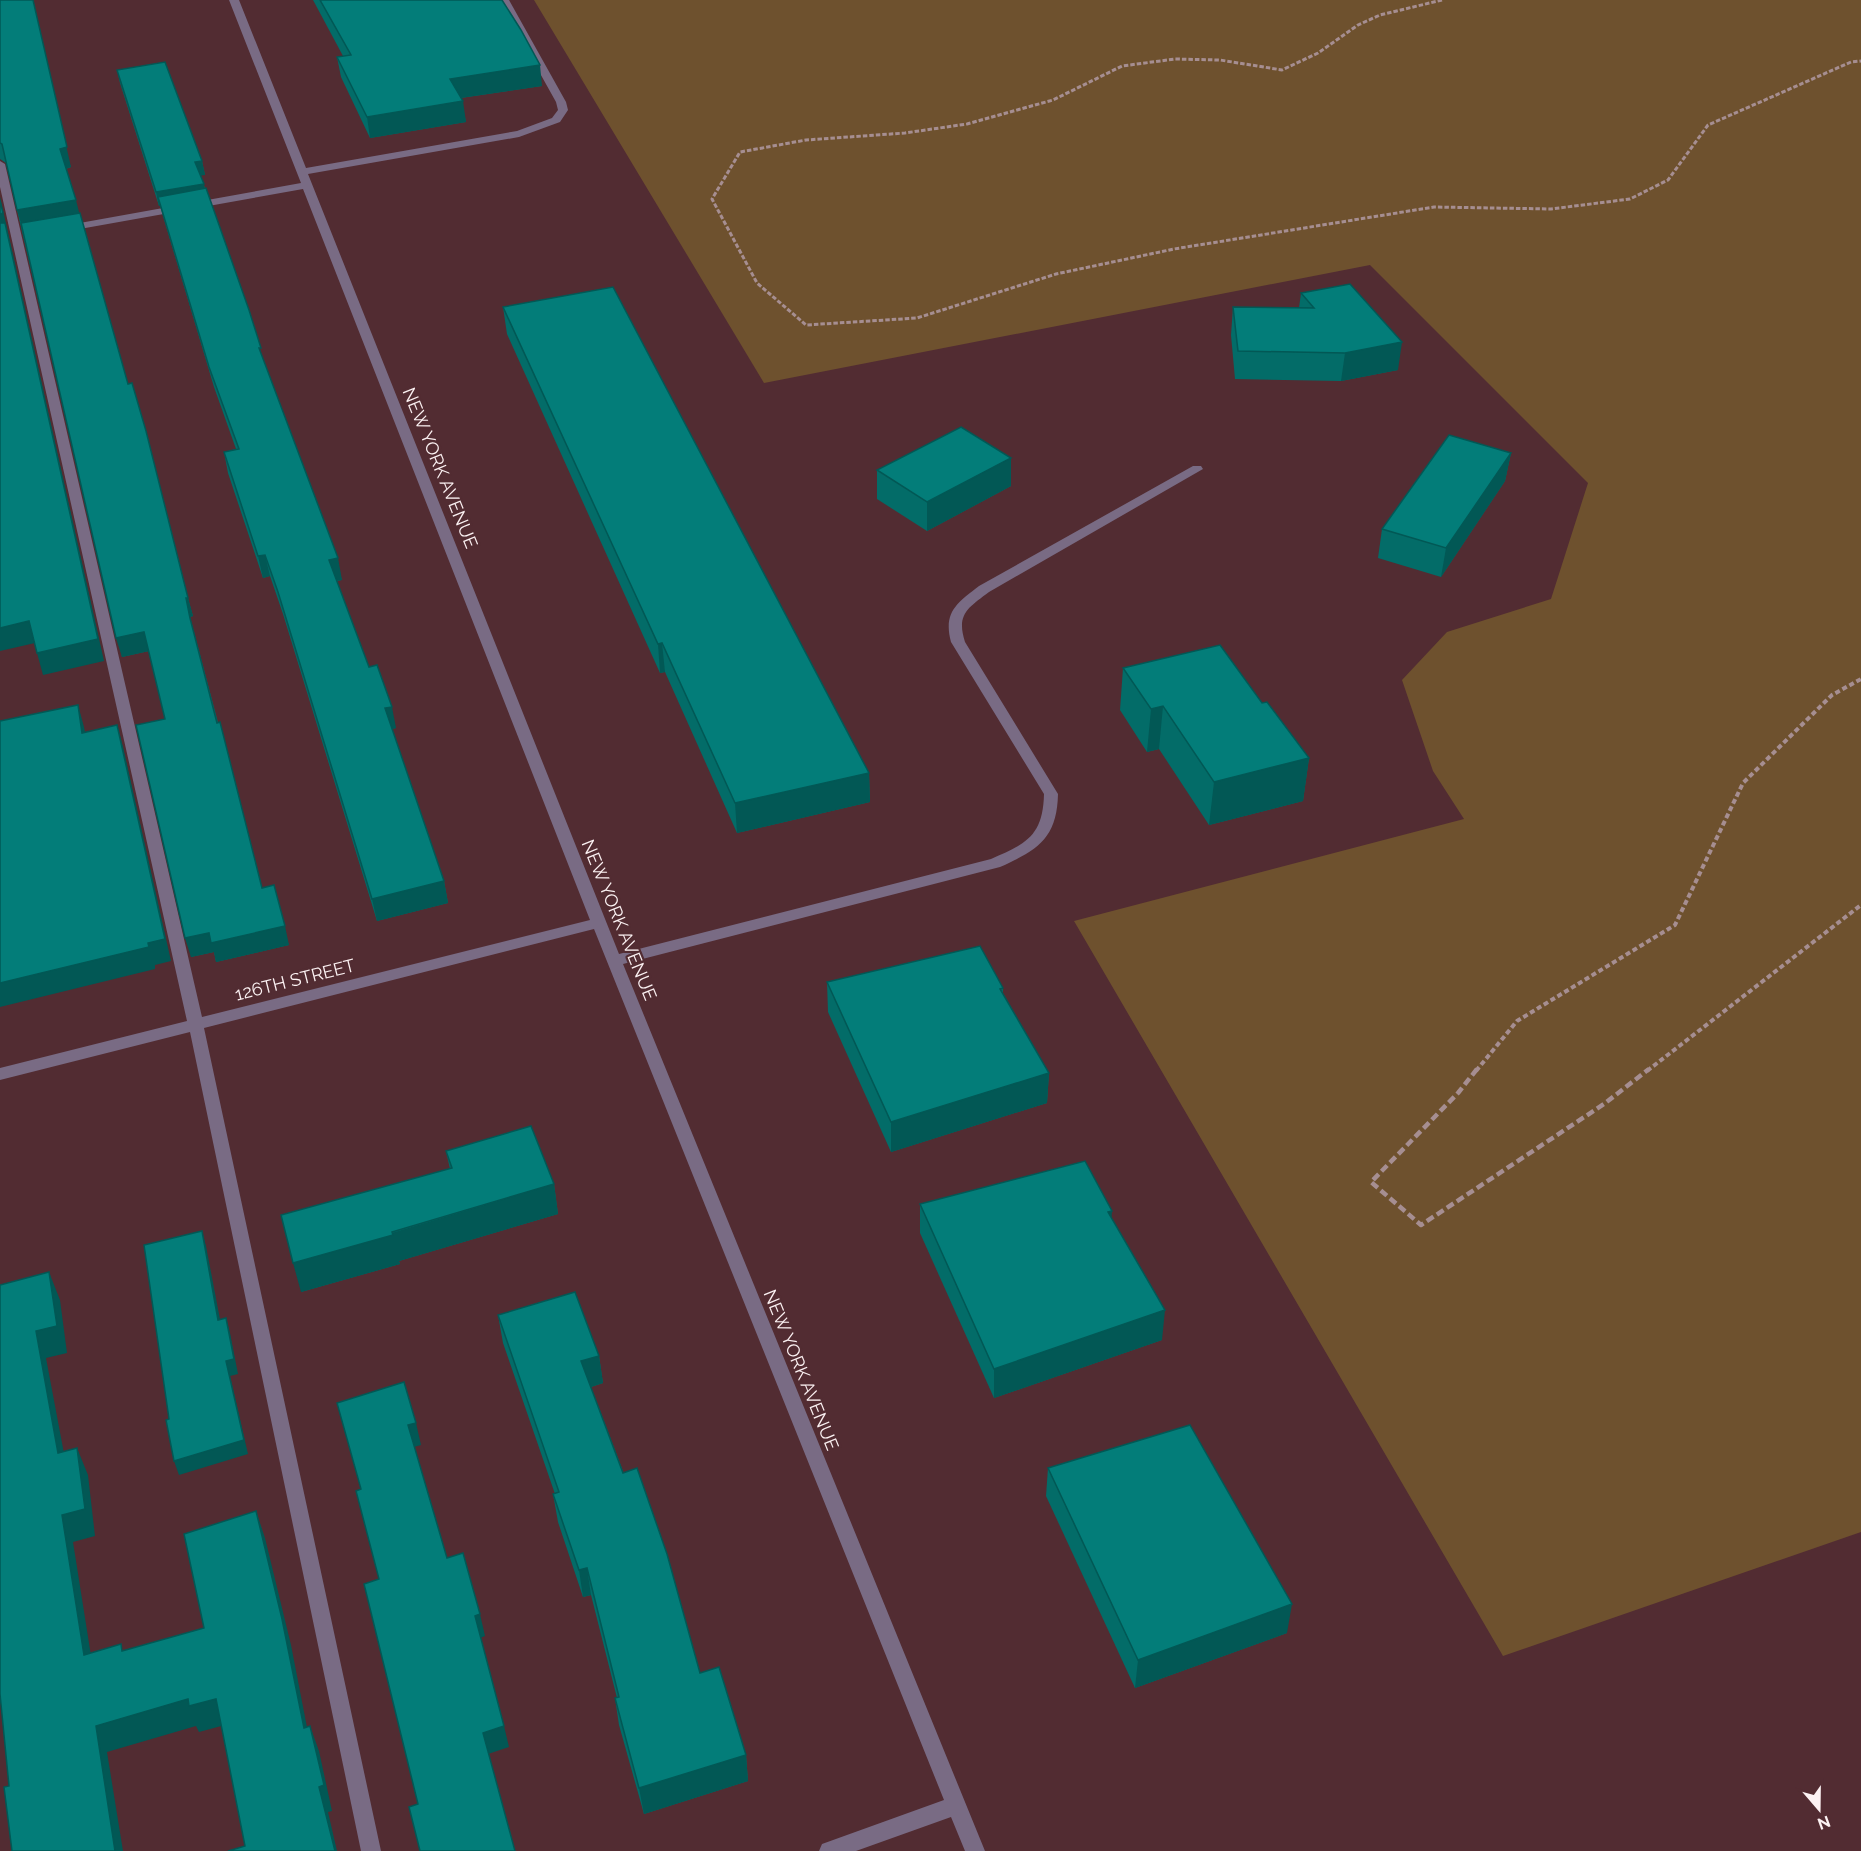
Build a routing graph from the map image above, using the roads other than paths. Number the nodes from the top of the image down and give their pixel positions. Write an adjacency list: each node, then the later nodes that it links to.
1 (234, 0): 4 (street, NEW YORK AVENUE)
2 (504, 0): 4 (street)
3 (0, 164): 9 (street)
4 (305, 178): 5 (street); 7 (street, NEW YORK AVENUE)
5 (51, 231)
6 (1197, 469): 8 (street)
7 (599, 923): 8 (street, NEW YORK AVENUE); 9 (street, 126TH STREET)
8 (614, 961): 11 (street, NEW YORK AVENUE)
9 (196, 1025): 10 (street, 126TH STREET); 12 (street)
10 (0, 1074)
11 (957, 1805): 13 (street); 14 (street, NEW YORK AVENUE)
12 (371, 1851)
13 (829, 1851)
14 (975, 1851)

